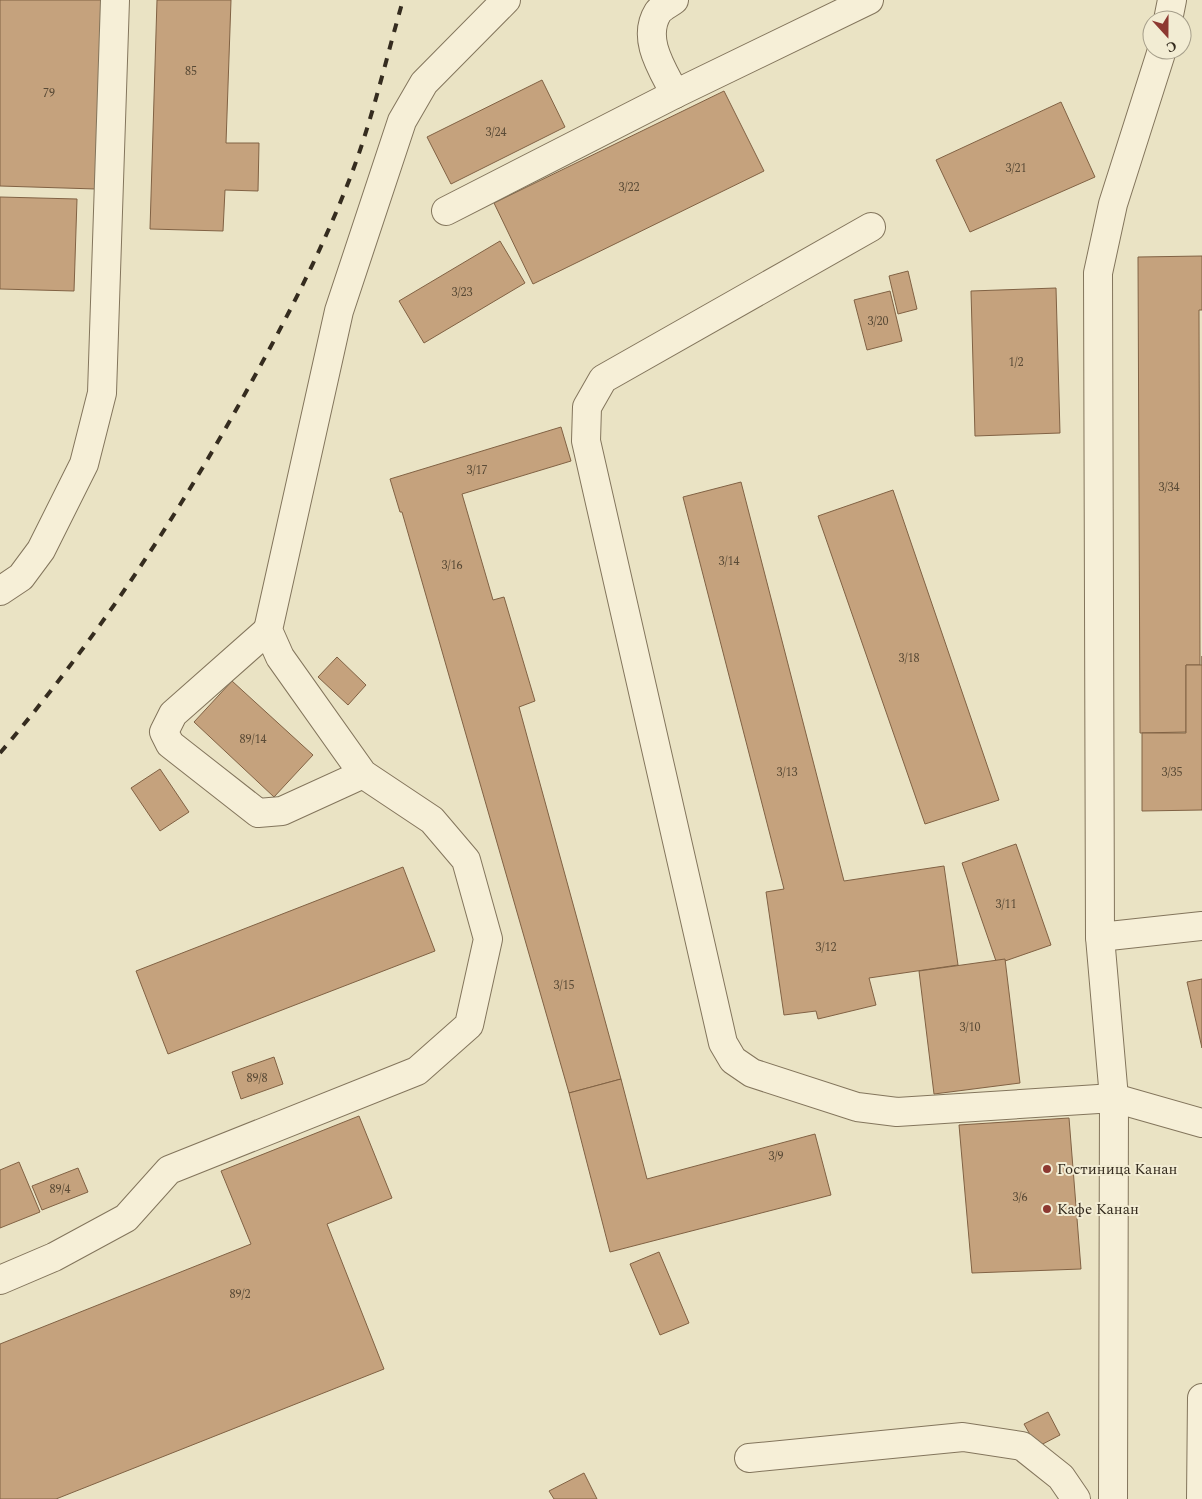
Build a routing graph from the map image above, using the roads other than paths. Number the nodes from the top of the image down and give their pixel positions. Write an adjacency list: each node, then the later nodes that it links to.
1 (115, 0): 9 (lane)
2 (506, 0): 10 (lane)
3 (674, 0): 6 (lane)
4 (869, 0): 6 (lane)
5 (1159, 60): 13 (lane)
6 (675, 94): 7 (lane)
7 (446, 210)
8 (871, 227): 14 (lane)
9 (0, 591)
10 (268, 630): 11 (lane); 11 (lane)
11 (363, 774): 16 (lane)
12 (1202, 926): 13 (lane)
13 (1100, 937): 14 (lane)
14 (1114, 1098): 15 (lane); 20 (lane)
15 (1202, 1123)
16 (0, 1280)
17 (1202, 1398): 21 (lane)
18 (749, 1458): 19 (lane)
19 (1076, 1499)
20 (1113, 1499)
21 (1201, 1499)

